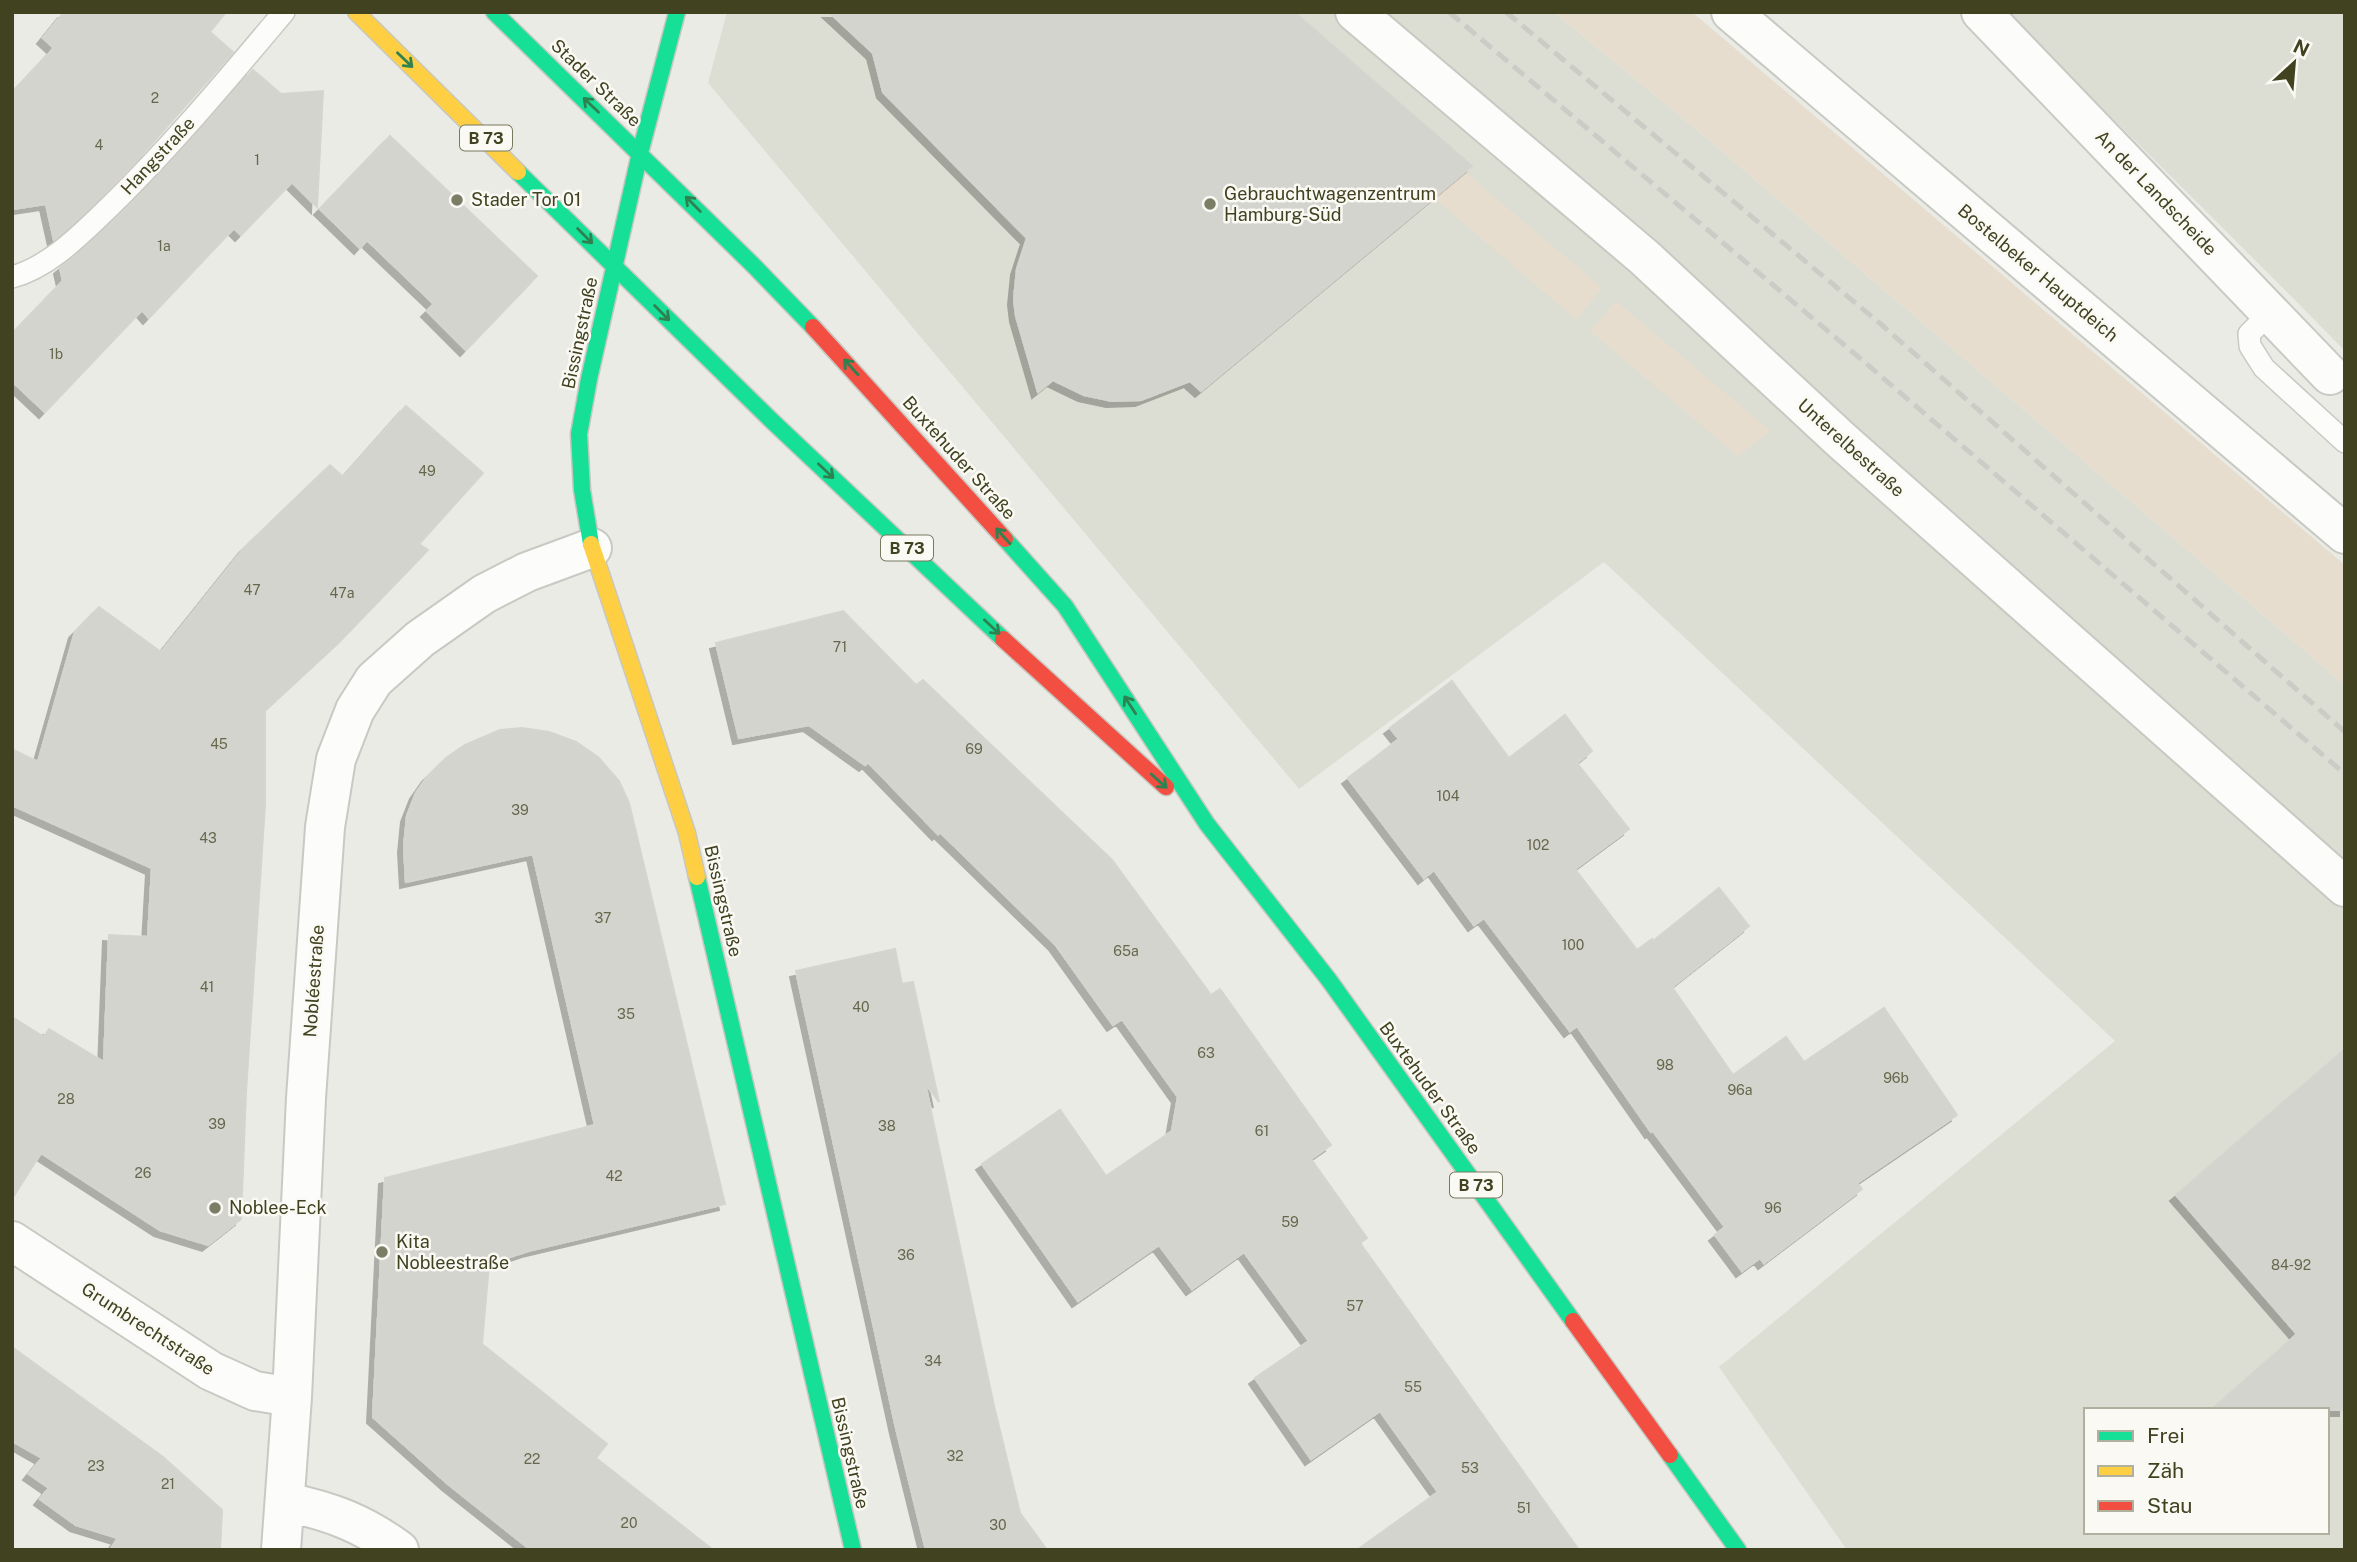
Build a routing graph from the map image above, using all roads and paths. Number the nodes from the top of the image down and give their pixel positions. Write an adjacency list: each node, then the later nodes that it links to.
1 (284, 12): 10 (lane, Hangstraße)
2 (356, 12): 9 (main road, B 73, one-way to 9)
3 (494, 12): 8 (main road, Stader Straße / B 73, one-way to 3)
4 (677, 12): 8 (main road, Bissingstraße)
5 (1355, 12): 17 (street, Unterelbestraße)
6 (1731, 12): 14 (street, Bostelbeker Hauptdeich)
7 (1980, 12): 11 (street, An der Landscheide)
8 (640, 153): 9 (main road, Bissingstraße); 16 (main road, Buxtehuder Straße / B 73, one-way to 8)
9 (614, 265): 15 (main road, Bissingstraße); 16 (main road, Buxtehuder Straße / B 73, one-way to 16)
10 (12, 276)
11 (2271, 312): 12 (street, An der Landscheide); 13 (lane)
12 (2330, 375)
13 (2345, 442)
14 (2345, 534)
15 (592, 548): 19 (street, Nobléestraße); 23 (main road, Bissingstraße)
16 (1206, 824): 24 (main road, Buxtehuder Straße / B 73)
17 (2345, 887)
18 (12, 1241): 19 (street, Grumbrechtstraße)
19 (292, 1397): 20 (street, Nobléestraße)
20 (286, 1502): 21 (street, Nobléestraße); 22 (street)
21 (281, 1550)
22 (399, 1550)
23 (853, 1550)
24 (1738, 1550)

